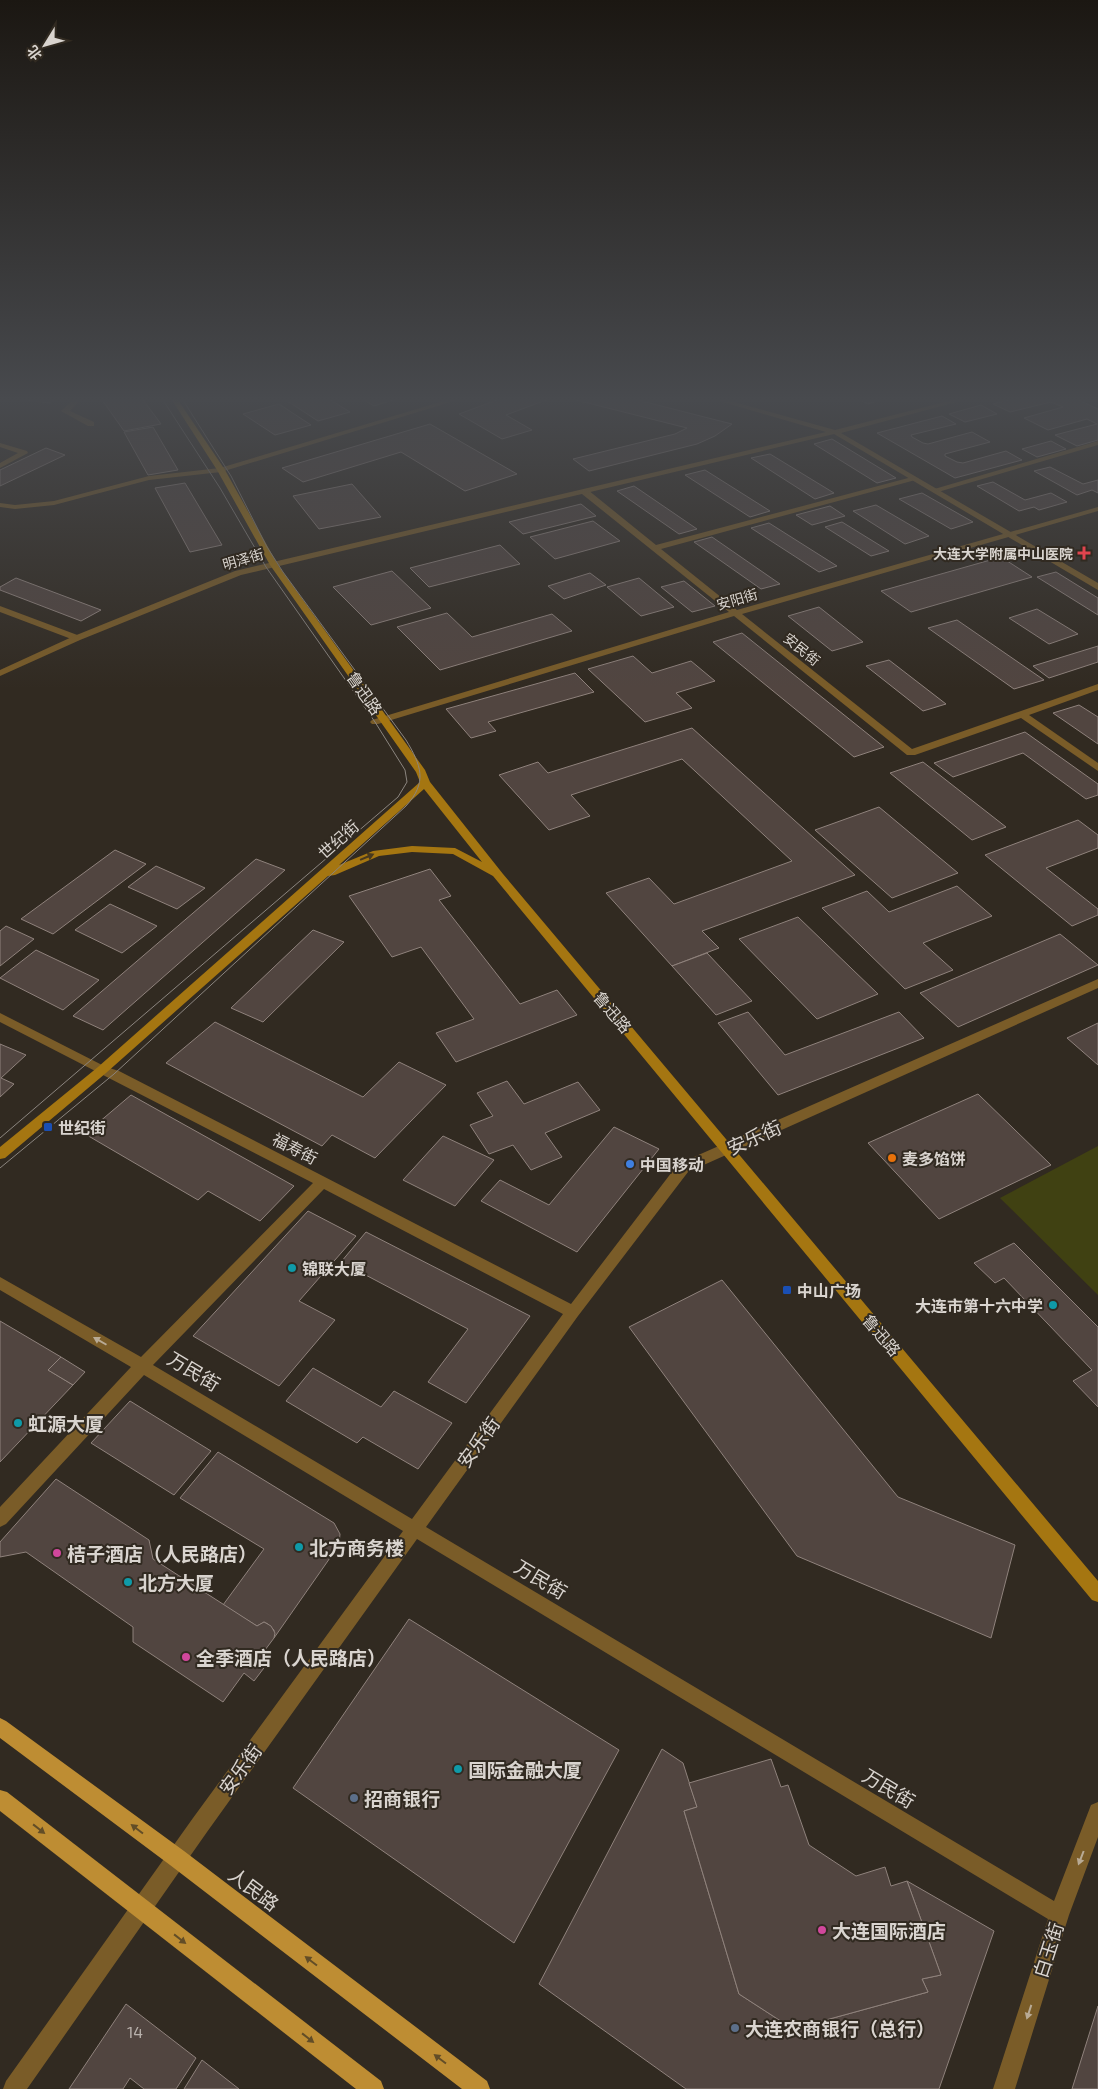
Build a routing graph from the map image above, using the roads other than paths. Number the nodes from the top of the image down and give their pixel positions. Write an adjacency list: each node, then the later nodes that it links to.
1 (86, 494): 7 (street)
2 (235, 494): 11 (main road, 鲁迅路)
3 (574, 494): 11 (street, 明泽街)
4 (588, 494): 10 (street, 安民街)
5 (856, 494): 10 (street)
6 (943, 494): 9 (street)
7 (0, 505)
8 (1098, 509): 9 (street, 安阳街)
9 (1010, 534): 12 (street); 14 (street, 安阳街)
10 (654, 548): 14 (street, 安民街)
11 (274, 565): 15 (street, 明泽街); 19 (main road, 鲁迅路)
12 (1098, 587)
13 (0, 609): 15 (street)
14 (736, 614): 18 (street, 安民街); 19 (street, 安阳街)
15 (77, 638): 16 (street, 明泽街)
16 (0, 674)
17 (1098, 687): 18 (street, 安民街)
18 (1022, 714): 20 (street)
19 (380, 721): 21 (main road, 鲁迅路)
20 (1098, 768)
21 (425, 783): 22 (main road, 世纪街); 23 (main road, 鲁迅路)
22 (322, 876): 23 (main road, one-way to 23); 26 (main road, 世纪街)
23 (499, 876): 27 (main road, 鲁迅路)
24 (1098, 984): 27 (street, 安乐街)
25 (0, 1017): 26 (street, 福寿街)
26 (102, 1070): 28 (main road, 世纪街); 29 (street, 福寿街)
27 (727, 1149): 31 (street, 安乐街); 35 (main road, 鲁迅路)
28 (0, 1154)
29 (323, 1182): 31 (street, 福寿街); 32 (street)
30 (0, 1283): 32 (street, 万民街, one-way to 30)
31 (573, 1312): 34 (street, 安乐街)
32 (142, 1366): 33 (street); 34 (street, 万民街)
33 (0, 1519)
34 (414, 1528): 39 (street, 安乐街); 41 (street, 万民街)
35 (1098, 1594)
36 (0, 1726): 39 (main road, 人民路, one-way to 36)
37 (0, 1799): 40 (main road, one-way to 40)
38 (1098, 1812): 41 (street, 白玉街, one-way to 41)
39 (176, 1858): 40 (street, 安乐街); 44 (main road, 人民路, one-way to 39)
40 (141, 1909): 42 (street, 安乐街); 43 (main road, one-way to 43)
41 (1060, 1915): 45 (street, 白玉街, one-way to 45)
42 (14, 2089)
43 (373, 2089)
44 (479, 2089)
45 (1004, 2089)

